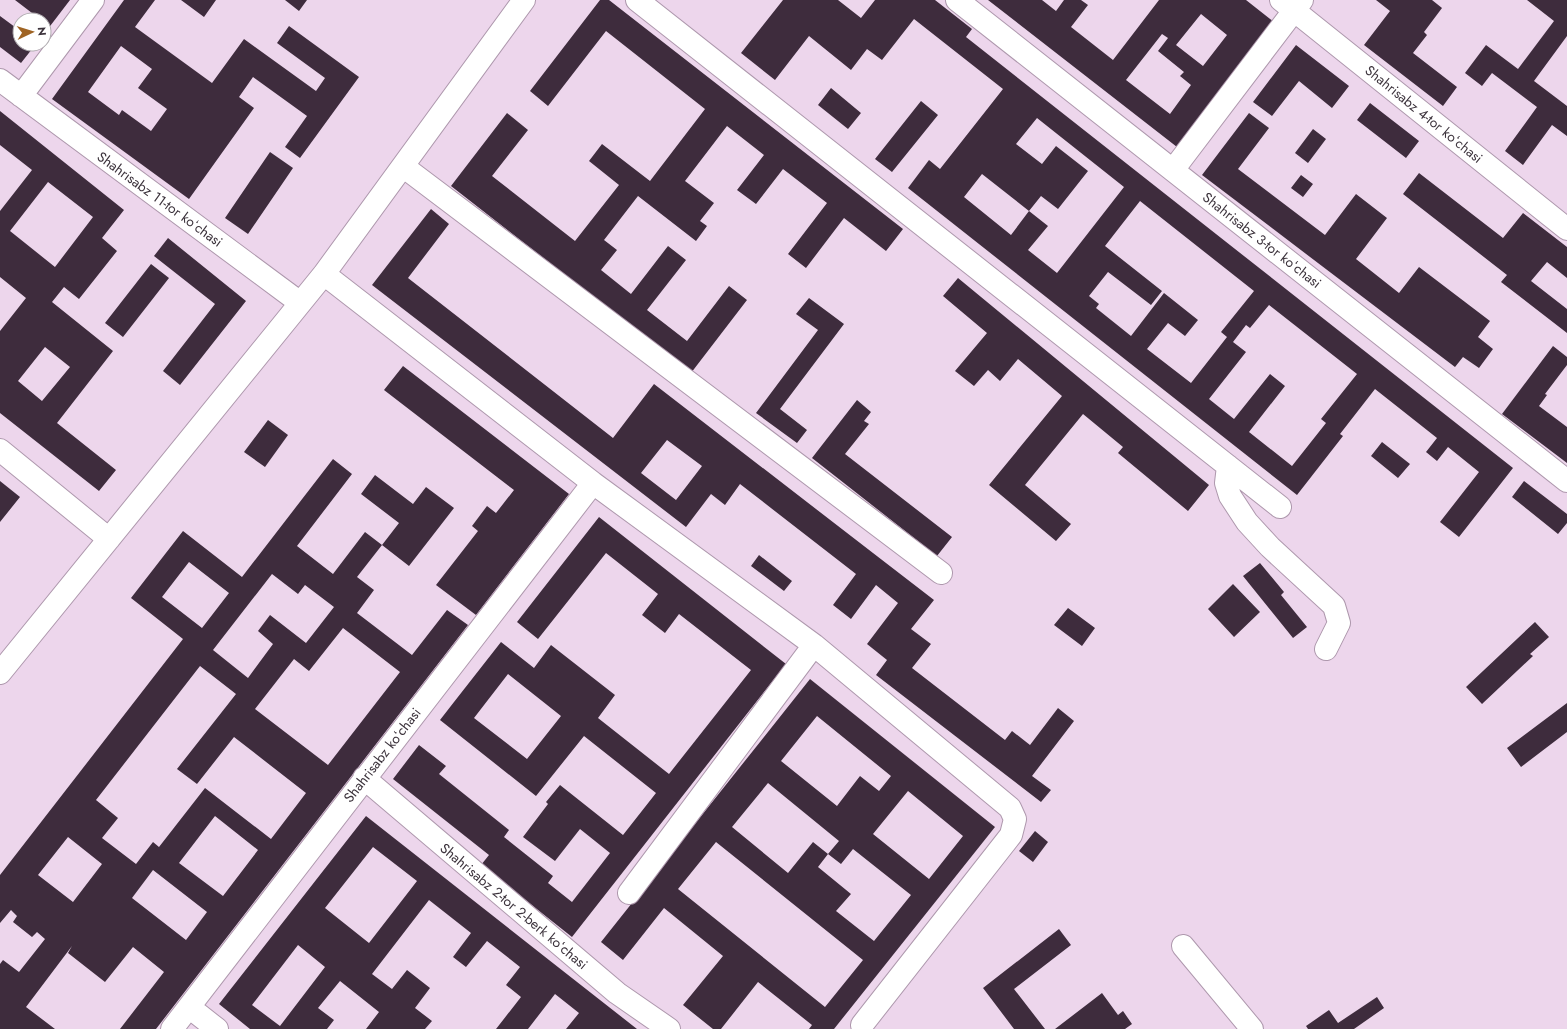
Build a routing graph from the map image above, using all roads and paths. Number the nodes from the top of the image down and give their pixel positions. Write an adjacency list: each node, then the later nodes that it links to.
1 (92, 0): 7 (street)
2 (524, 0): 8 (street)
3 (637, 0): 14 (street)
4 (957, 0): 9 (street, Shahrisabz 3-tor koʻchasi)
5 (1293, 3): 9 (street); 10 (street, Shahrisabz 4-tor koʻchasi)
6 (0, 80): 7 (street, Shahrisabz 11-tor koʻchasi)
7 (20, 96): 12 (street, Shahrisabz 11-tor koʻchasi)
8 (404, 167): 11 (street); 19 (street)
9 (1173, 170): 15 (street, Shahrisabz 3-tor koʻchasi)
10 (1567, 229)
11 (324, 274): 12 (street); 16 (street)
12 (299, 302): 18 (street)
13 (0, 450): 18 (street)
14 (1228, 466): 17 (street); 21 (street)
15 (1567, 481)
16 (593, 483): 20 (street); 23 (street, Shahrisabz koʻchasi)
17 (1280, 507)
18 (109, 539): 22 (street)
19 (942, 573)
20 (814, 645): 24 (street); 27 (street)
21 (1326, 649)
22 (0, 673)
23 (364, 778): 26 (street, Shahrisabz koʻchasi); 30 (street, Shahrisabz 2-tor 2-berk koʻchasi)
24 (629, 893)
25 (1183, 946): 31 (street)
26 (189, 1007): 28 (street, Shahrisabz koʻchasi); 29 (street)
27 (862, 1025)
28 (172, 1029)
29 (217, 1029)
30 (668, 1029)
31 (1252, 1029)

